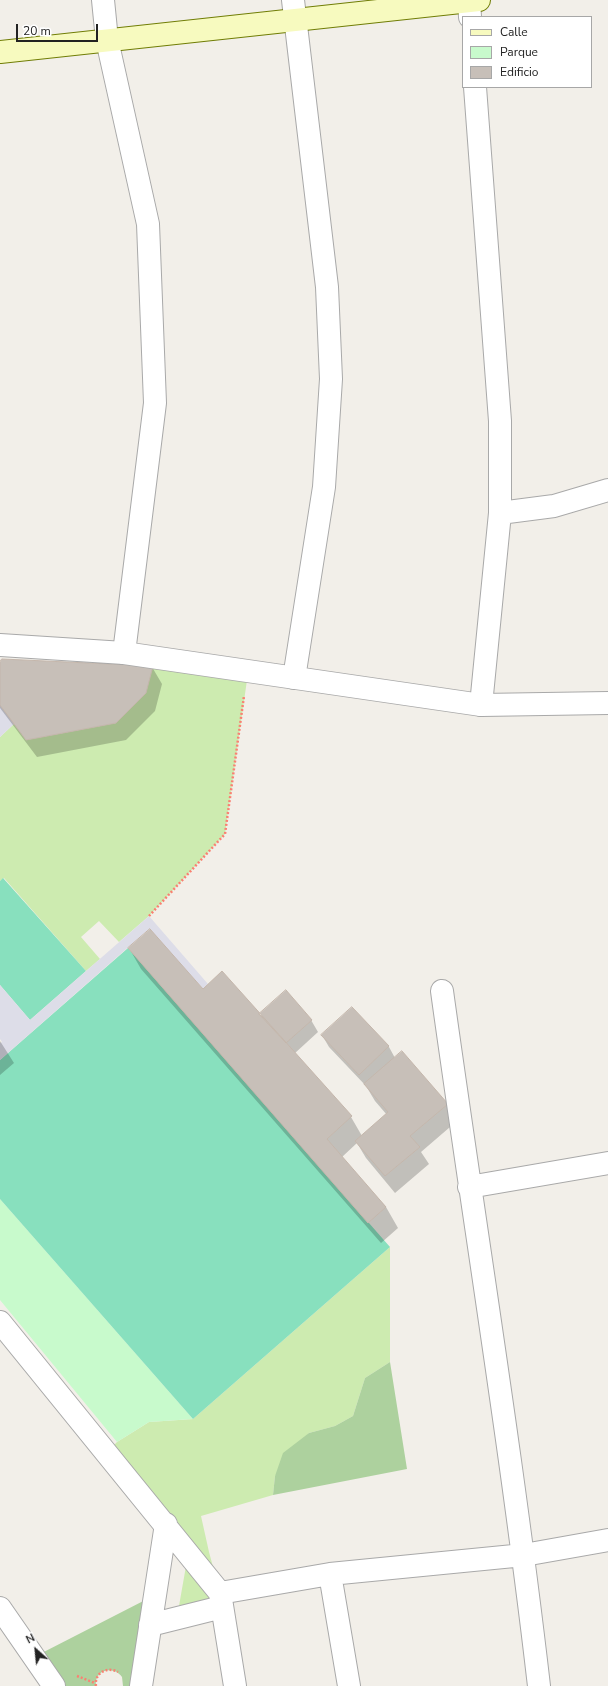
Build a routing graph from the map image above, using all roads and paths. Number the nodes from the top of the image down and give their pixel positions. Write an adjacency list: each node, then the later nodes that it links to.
1 (103, 0): 4 (street)
2 (472, 4): 3 (main road)
3 (294, 10): 4 (main road); 12 (street)
4 (107, 40): 5 (main road); 10 (street)
5 (0, 52)
6 (475, 88): 8 (street)
7 (608, 490): 8 (street)
8 (500, 513): 14 (street)
9 (0, 645): 10 (street)
10 (124, 653): 11 (street)
11 (248, 671): 12 (street); 15 (path)
12 (294, 678): 14 (street)
13 (608, 703): 14 (street)
14 (481, 705)
15 (148, 916)
16 (442, 991): 18 (street)
17 (608, 1163): 18 (street)
18 (469, 1187): 22 (street)
19 (0, 1322): 20 (street)
20 (166, 1524): 24 (street); 26 (street)
21 (608, 1540): 22 (street)
22 (524, 1555): 23 (street); 32 (street)
23 (330, 1574): 24 (street); 31 (street)
24 (221, 1600): 26 (street); 30 (street)
25 (0, 1608): 28 (street)
26 (150, 1625): 27 (street)
27 (132, 1681): 29 (path)
28 (54, 1686)
29 (96, 1686)
30 (235, 1686)
31 (349, 1686)
32 (539, 1686)

